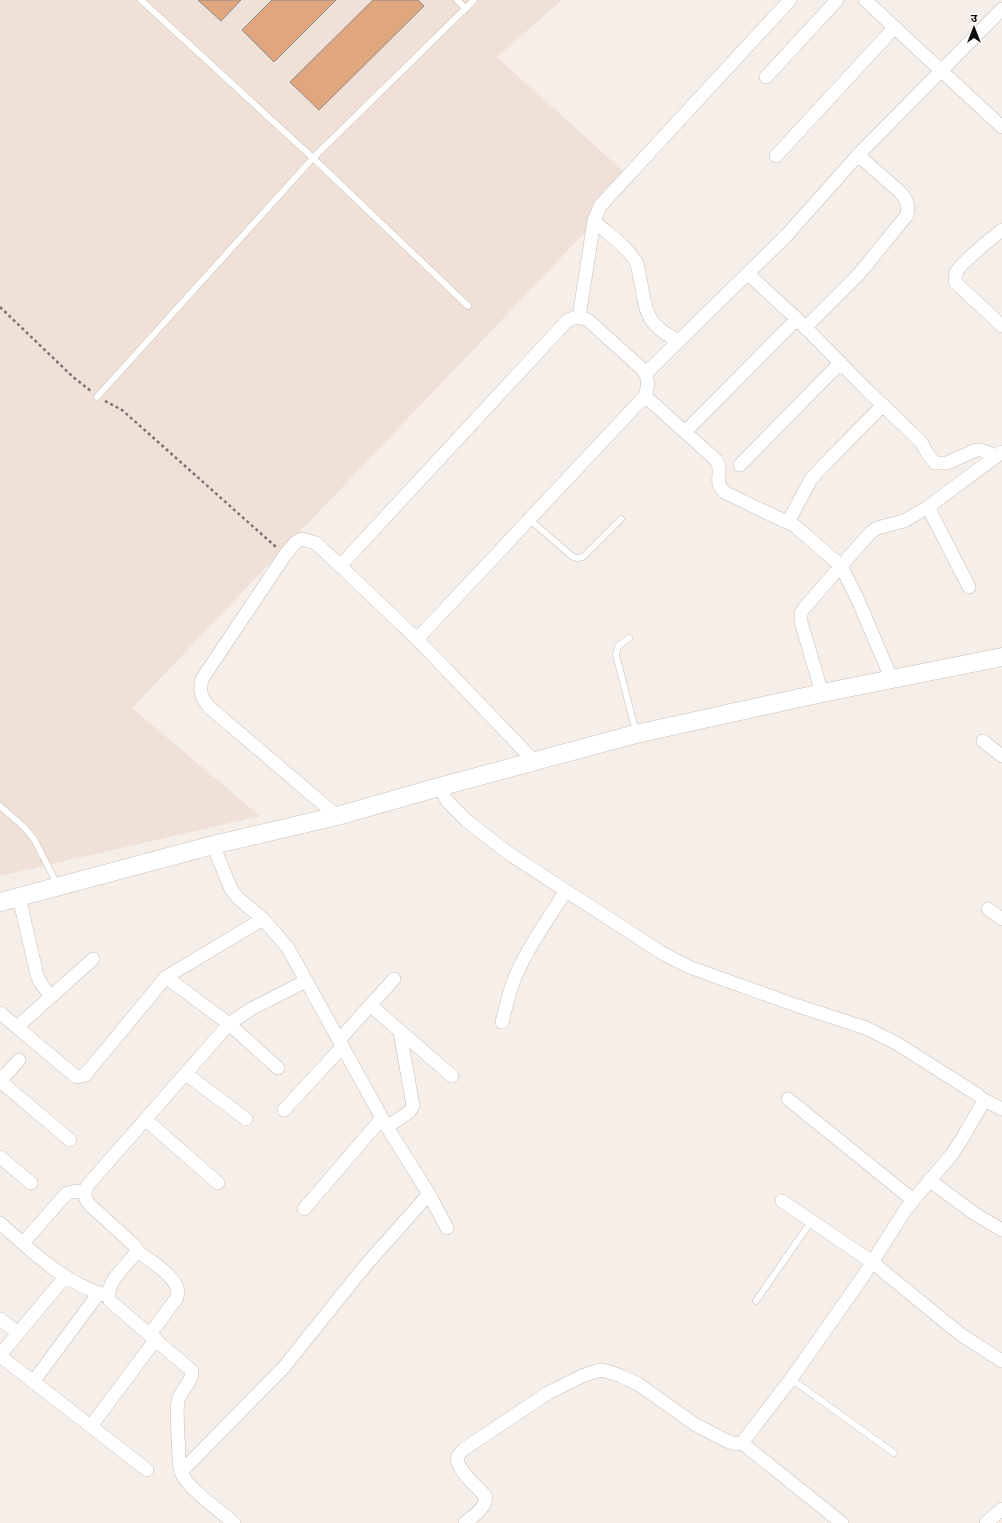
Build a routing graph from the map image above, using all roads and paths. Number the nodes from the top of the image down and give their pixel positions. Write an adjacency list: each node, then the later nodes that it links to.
1 (141, 0): 15 (lane)
2 (457, 0): 7 (lane)
3 (474, 0): 7 (lane)
4 (790, 0): 16 (street)
5 (837, 0): 11 (street)
6 (865, 0): 9 (street)
7 (466, 9): 15 (lane)
8 (1002, 10): 10 (street)
9 (895, 28): 10 (street); 14 (street)
10 (942, 70): 12 (street); 13 (street)
11 (766, 77)
12 (1002, 127)
13 (858, 155): 18 (street); 22 (street)
14 (776, 156)
15 (313, 158): 19 (lane); 27 (lane)
16 (594, 222): 21 (street); 24 (street)
17 (1002, 230): 23 (street)
18 (748, 274): 22 (street); 24 (street)
19 (468, 306)
20 (0, 307): 27 (path)
21 (580, 317): 26 (street); 38 (street)
22 (801, 324): 25 (street); 30 (street)
23 (1002, 326)
24 (678, 341): 26 (street)
25 (840, 363): 29 (street); 32 (street)
26 (646, 373): 28 (street)
27 (97, 396): 37 (path)
28 (645, 396): 30 (street); 34 (street)
29 (883, 405): 31 (street); 36 (street)
30 (685, 432): 36 (street)
31 (999, 454): 33 (street)
32 (740, 465)
33 (928, 507): 39 (street); 40 (street)
34 (530, 520): 35 (lane); 42 (street)
35 (621, 520)
36 (788, 522): 39 (street)
37 (285, 555): 38 (street); 52 (street)
38 (340, 566): 42 (street)
39 (841, 566): 44 (street); 45 (street)
40 (969, 587)
41 (630, 638): 46 (lane)
42 (417, 640): 49 (street)
43 (1002, 657): 44 (main road)
44 (892, 680): 45 (main road)
45 (822, 693): 46 (main road)
46 (636, 734): 49 (main road)
47 (983, 741): 48 (street)
48 (1002, 756)
49 (535, 762): 50 (main road)
50 (439, 787): 52 (main road); 55 (street)
51 (0, 806): 54 (lane)
52 (338, 816): 53 (main road)
53 (213, 845): 54 (main road); 60 (street)
54 (59, 888): 56 (main road)
55 (566, 891): 68 (street); 79 (street)
56 (19, 897): 57 (main road); 65 (street)
57 (0, 902)
58 (988, 909): 59 (street)
59 (1002, 918)
60 (263, 919): 62 (street); 64 (street)
61 (93, 959): 65 (street)
62 (166, 977): 69 (street); 70 (street)
63 (394, 979): 66 (street)
64 (306, 981): 69 (street); 72 (street)
65 (51, 997): 70 (street)
66 (370, 1005): 71 (street); 72 (street)
67 (0, 1013): 70 (street)
68 (502, 1022)
69 (229, 1024): 74 (street); 75 (street)
70 (17, 1027)
71 (400, 1032): 76 (street); 84 (street)
72 (340, 1044): 81 (street); 84 (street)
73 (19, 1060): 77 (street)
74 (278, 1068)
75 (186, 1074): 82 (street); 83 (street)
76 (452, 1076)
77 (0, 1081): 85 (street)
78 (788, 1099): 92 (street)
79 (982, 1099): 80 (street); 87 (street)
80 (1002, 1109)
81 (284, 1110)
82 (246, 1119)
83 (146, 1120): 89 (street); 90 (street)
84 (384, 1122): 91 (street); 94 (street)
85 (70, 1140)
86 (0, 1157): 88 (street)
87 (929, 1180): 92 (street); 98 (street)
88 (31, 1183)
89 (218, 1183)
90 (84, 1193): 99 (street); 100 (street)
91 (429, 1194): 97 (street); 116 (street)
92 (913, 1200): 101 (street)
93 (782, 1201): 95 (street)
94 (304, 1209)
95 (812, 1220): 101 (street); 104 (lane)
96 (0, 1223): 99 (street)
97 (447, 1228)
98 (1002, 1230)
99 (23, 1243): 102 (street)
100 (137, 1251): 103 (street); 107 (street)
101 (872, 1262): 109 (street); 110 (street)
102 (65, 1276): 103 (street); 106 (street)
103 (103, 1295): 107 (street); 111 (street)
104 (756, 1301)
105 (0, 1319): 106 (street)
106 (18, 1334): 108 (street)
107 (153, 1337): 112 (street); 116 (street)
108 (0, 1356): 111 (street)
109 (1002, 1361)
110 (791, 1379): 113 (street); 114 (lane)
111 (33, 1382): 112 (street)
112 (91, 1426): 115 (street)
113 (742, 1442): 119 (street); 120 (street)
114 (894, 1453)
115 (147, 1470)
116 (181, 1472): 118 (street)
117 (1002, 1509): 121 (street)
118 (234, 1523)
119 (465, 1523)
120 (842, 1523)
121 (986, 1523)

